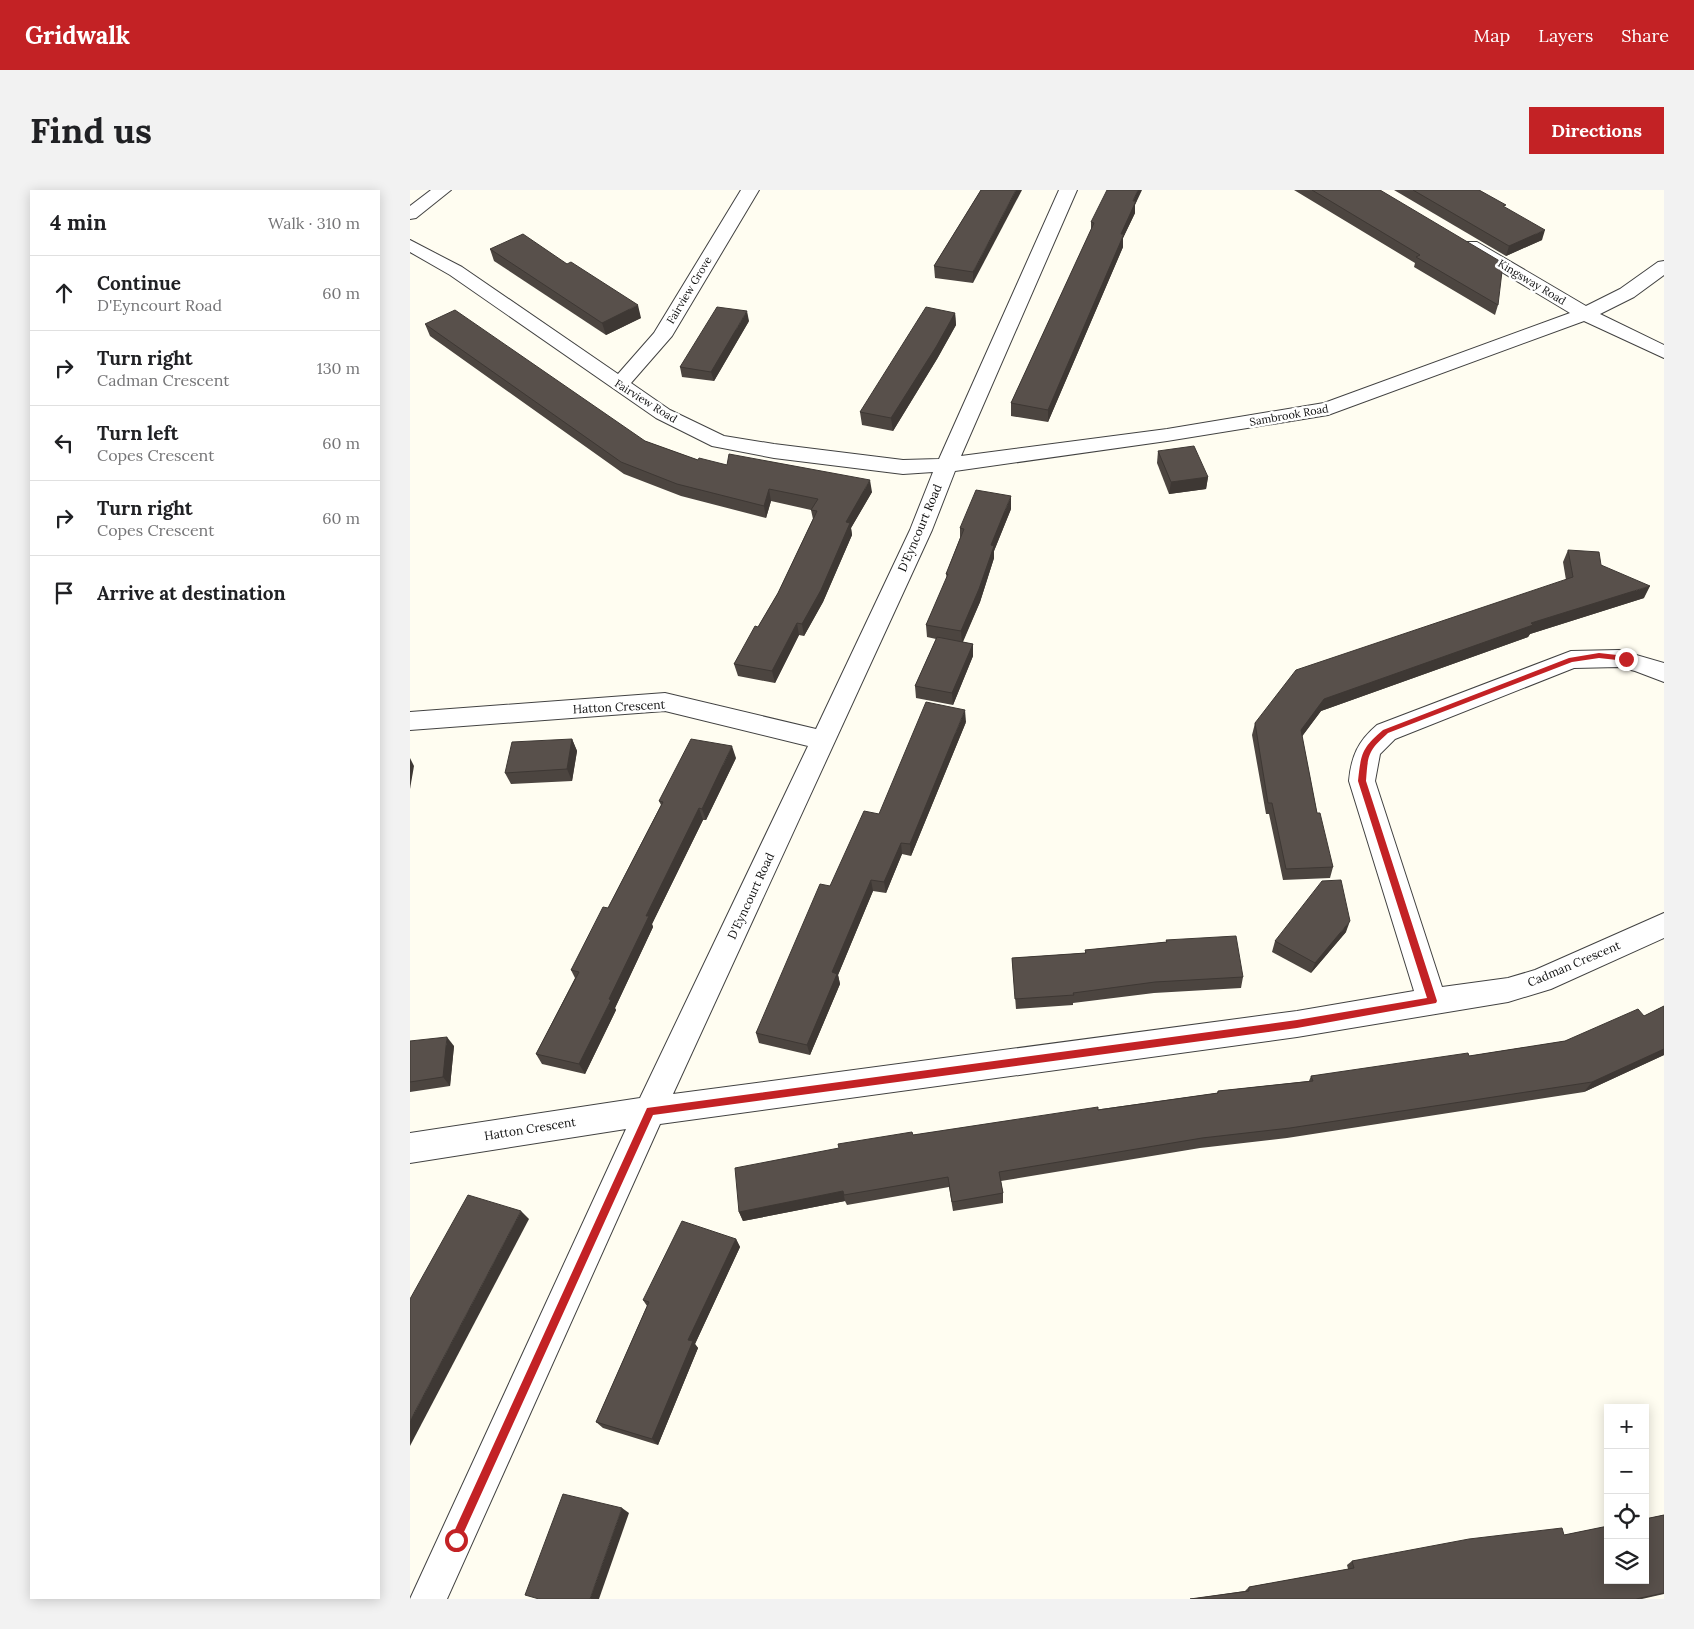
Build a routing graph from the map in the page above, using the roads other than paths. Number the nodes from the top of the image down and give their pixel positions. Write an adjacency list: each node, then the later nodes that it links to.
1 (442, 190): 4 (street)
2 (750, 190): 10 (street, Fairview Grove)
3 (1068, 190): 11 (street, D'Eyncourt Road)
4 (410, 214)
5 (1459, 239): 8 (street, Kingsway Road)
6 (410, 245): 10 (street, Fairview Road)
7 (1664, 266): 8 (street, Sambrook Road)
8 (1586, 314): 9 (street, Kingsway Road); 11 (street, Sambrook Road)
9 (1664, 352)
10 (619, 384): 11 (street, Fairview Road)
11 (947, 465): 14 (street, D'Eyncourt Road)
12 (1664, 673): 16 (street)
13 (410, 721): 14 (street, Hatton Crescent)
14 (824, 740): 17 (street, D'Eyncourt Road)
15 (1664, 925): 16 (street, Cadman Crescent)
16 (1432, 1001): 17 (street, Cadman Crescent)
17 (650, 1111): 18 (street, Hatton Crescent); 19 (street, D'Eyncourt Road)
18 (410, 1148)
19 (428, 1599)

